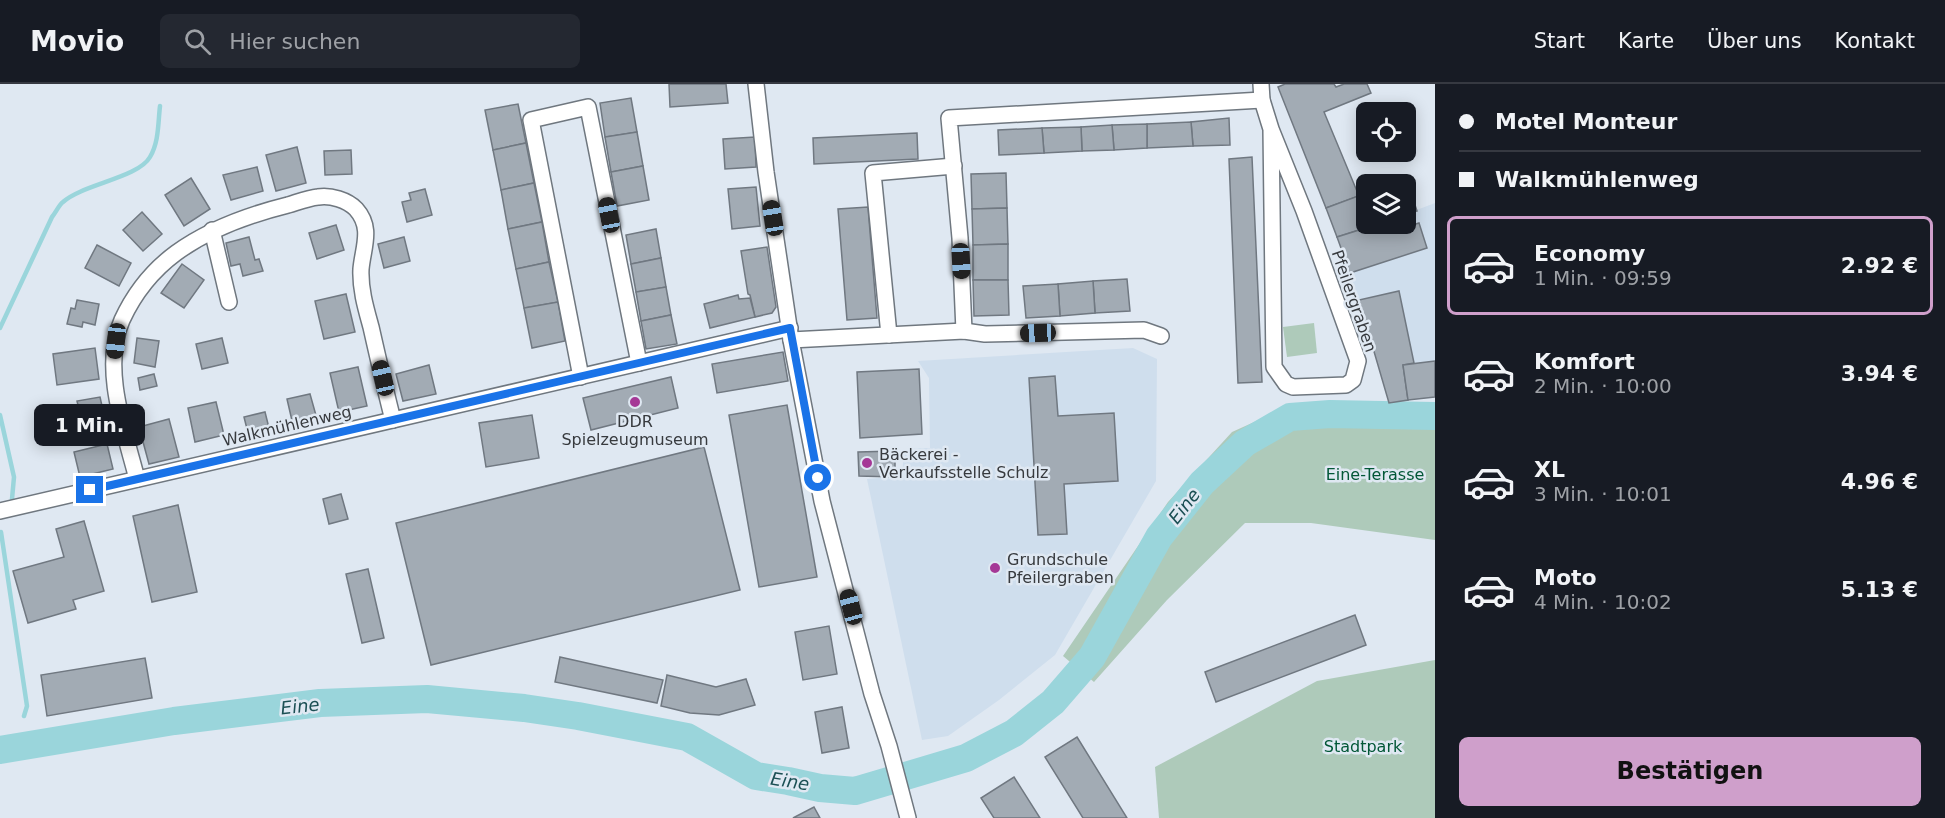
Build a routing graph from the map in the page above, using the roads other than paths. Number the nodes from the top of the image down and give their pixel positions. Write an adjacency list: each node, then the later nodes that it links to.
1 (756, 84): 9 (street)
2 (1261, 84): 3 (street, Pfeilergraben)
3 (1262, 100): 4 (street, Pfeilergraben); 5 (street)
4 (1271, 129): 4 (street, Pfeilergraben)
5 (954, 166): 8 (street); 10 (street)
6 (212, 230): 7 (street); 14 (street); 15 (street)
7 (230, 302)
8 (964, 331): 10 (street); 11 (street)
9 (790, 334): 10 (street); 12 (street, Walkmühlenweg); 17 (street)
10 (889, 335)
11 (1161, 336)
12 (639, 363): 13 (street, Walkmühlenweg); 13 (street)
13 (582, 377): 14 (street, Walkmühlenweg)
14 (393, 420): 15 (street, Walkmühlenweg)
15 (137, 480): 16 (street, Walkmühlenweg)
16 (0, 511)
17 (906, 813)

